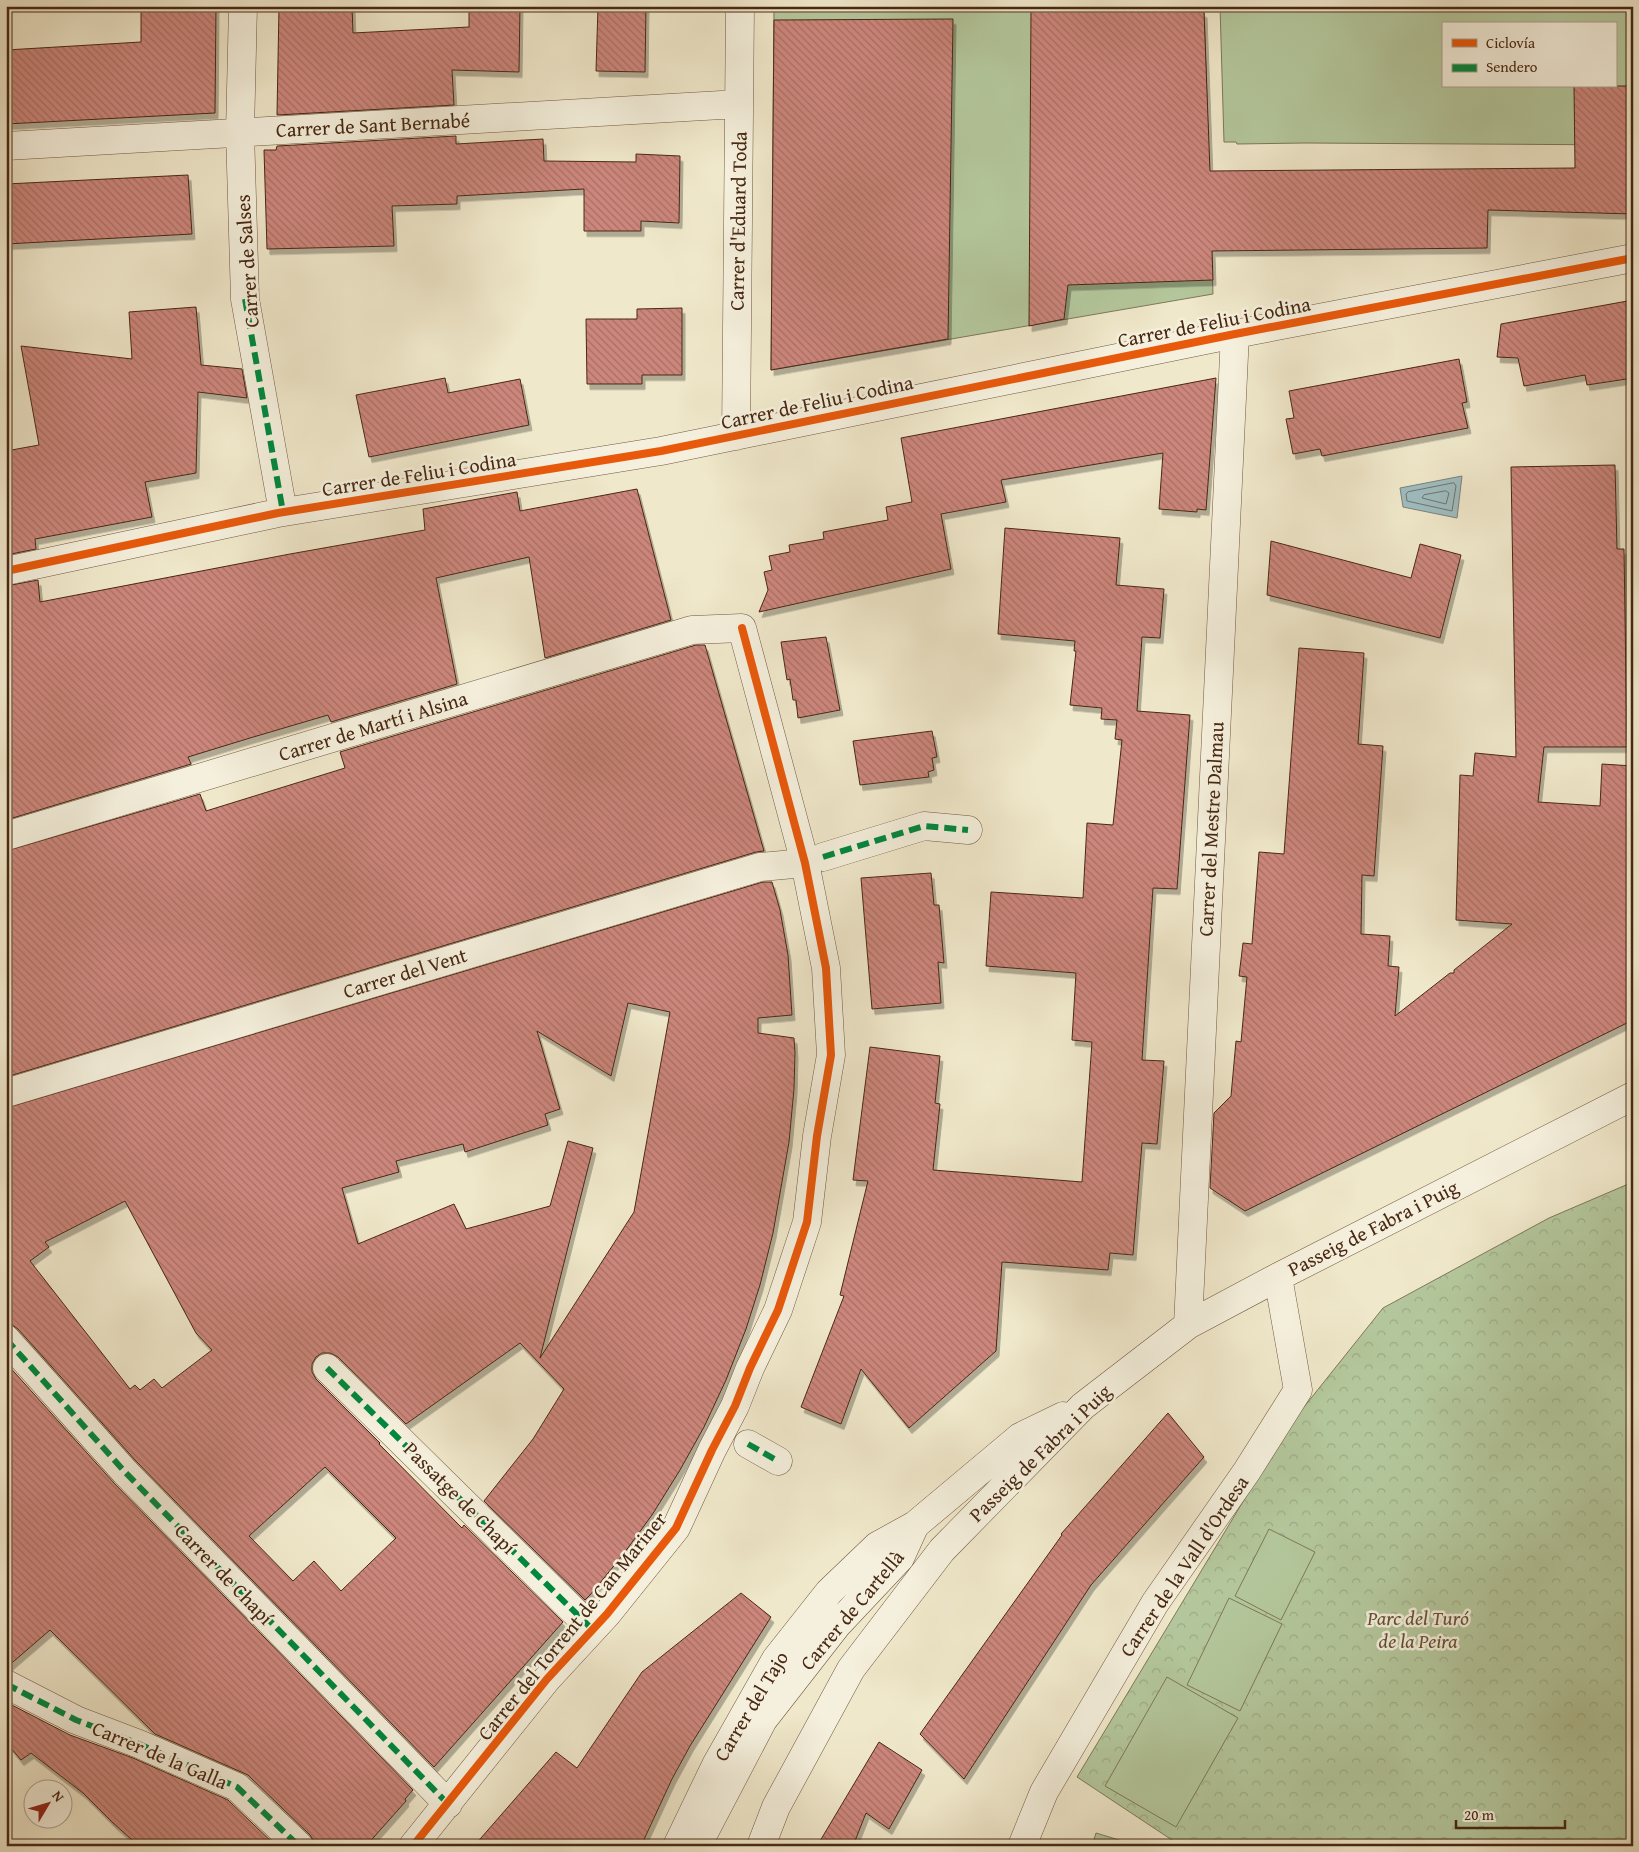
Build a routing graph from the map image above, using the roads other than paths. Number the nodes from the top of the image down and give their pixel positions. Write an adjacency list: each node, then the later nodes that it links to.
1 (243, 6): 4 (street, Carrer de Salses)
2 (740, 6): 3 (street, Carrer d'Eduard Toda)
3 (739, 104): 4 (street, Carrer de Sant Bernabé); 8 (street, Carrer d'Eduard Toda)
4 (240, 132): 5 (street, Carrer de Sant Bernabé); 9 (street, Carrer de Salses)
5 (6, 146)
6 (1633, 258): 7 (street, Carrer de Feliu i Codina)
7 (1235, 334): 8 (street, Carrer de Feliu i Codina); 18 (street, Carrer del Mestre Dalmau)
8 (736, 436): 9 (street, Carrer de Feliu i Codina)
9 (283, 512): 10 (street, Carrer de Feliu i Codina)
10 (6, 571)
11 (742, 628): 13 (street, Carrer de Martí i Alsina); 14 (street, Carrer del Torrent de Can Mariner)
12 (968, 830): 14 (street, Carrer del Vent)
13 (6, 836)
14 (814, 860): 15 (street, Carrer del Vent); 25 (street, Carrer del Torrent de Can Mariner)
15 (6, 1093)
16 (1633, 1096): 17 (street, Passeig de Fabra i Puig)
17 (1278, 1276): 18 (street, Passeig de Fabra i Puig); 33 (street, Carrer de la Vall d'Ordesa)
18 (1188, 1325): 21 (street, Passeig de Fabra i Puig)
19 (6, 1339): 27 (street, Carrer de Chapí)
20 (327, 1368): 25 (street, Passatge de Chapí)
21 (1084, 1406): 24 (street, Carrer de Cartellà); 32 (street, Passeig de Fabra i Puig)
22 (748, 1444): 23 (street)
23 (778, 1461)
24 (914, 1526): 30 (street, Carrer del Tajo); 31 (street, Carrer de Cartellà)
25 (592, 1629): 27 (street, Carrer del Torrent de Can Mariner)
26 (6, 1684): 28 (street, Carrer de la Galla)
27 (448, 1804): 29 (street, Carrer del Torrent de Can Mariner)
28 (299, 1846)
29 (412, 1846)
30 (677, 1846)
31 (697, 1846)
32 (761, 1846)
33 (1022, 1846)

